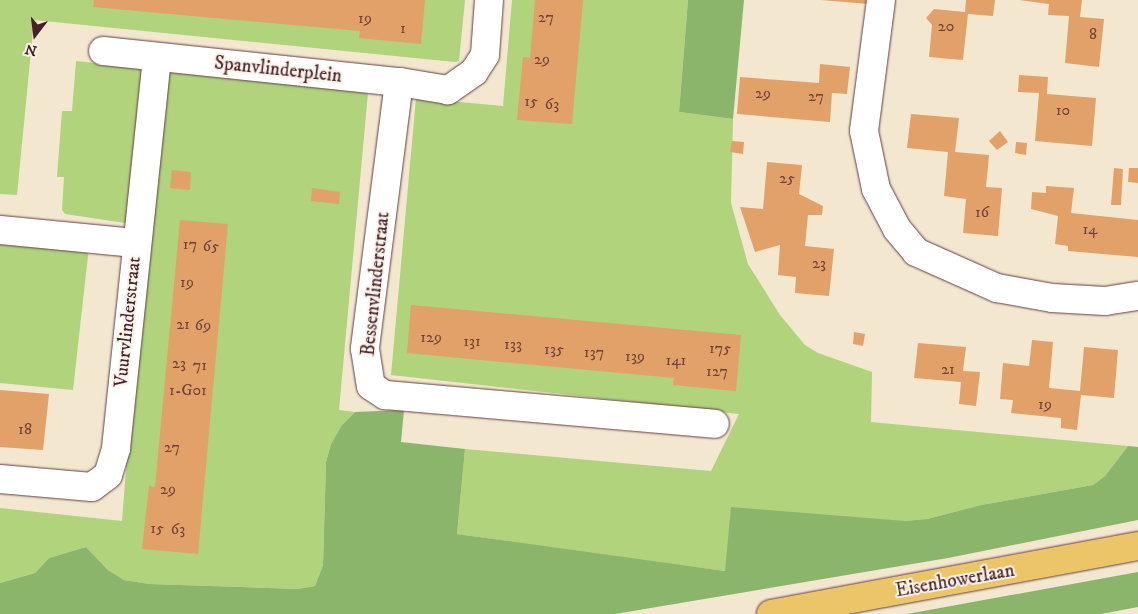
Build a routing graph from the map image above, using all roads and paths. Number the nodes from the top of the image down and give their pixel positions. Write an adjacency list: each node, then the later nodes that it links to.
1 (490, 0): 5 (street)
2 (881, 0): 8 (street)
3 (103, 51): 4 (street, Spanvlinderplein)
4 (157, 57): 5 (street, Spanvlinderplein); 7 (street, Vuurvlinderstraat)
5 (399, 82): 9 (street, Bessenvlinderstraat)
6 (0, 230): 7 (street)
7 (136, 243): 10 (street, Vuurvlinderstraat)
8 (1138, 296)
9 (715, 424)
10 (0, 479)
11 (1138, 546): 12 (main road, Eisenhowerlaan)
12 (771, 614)

